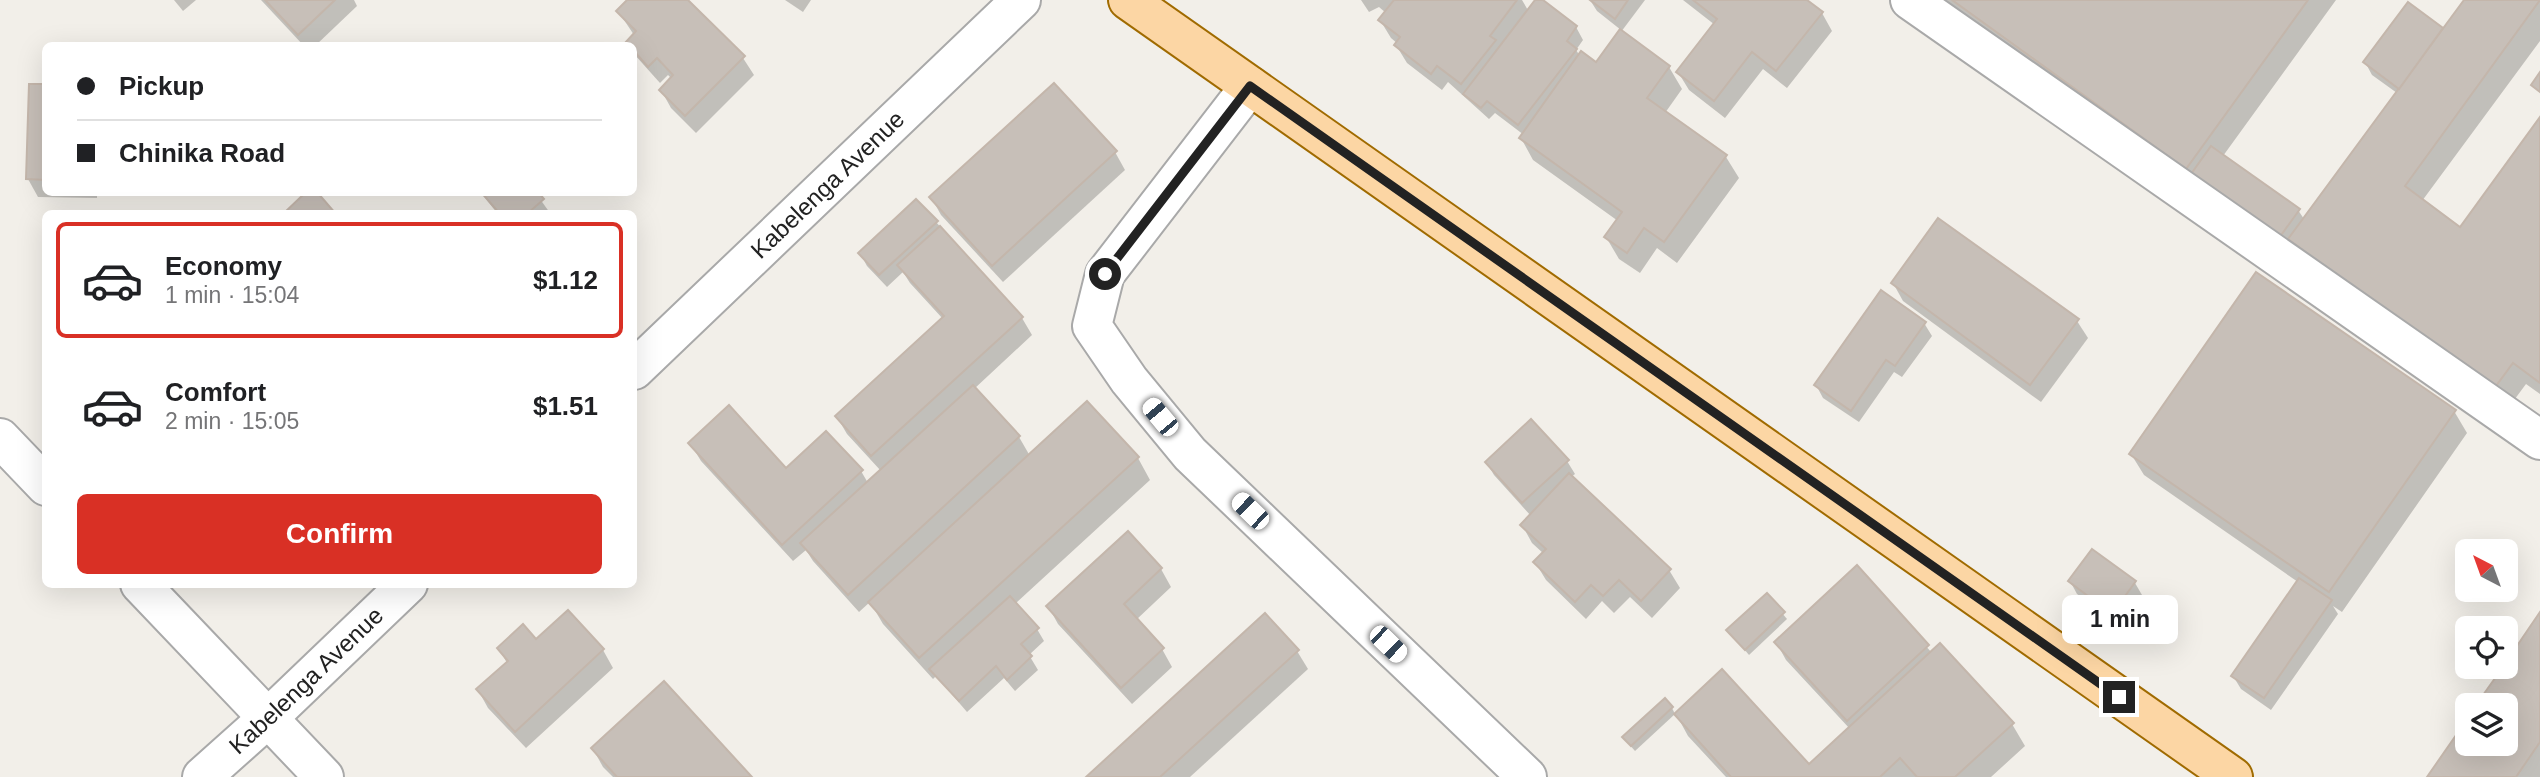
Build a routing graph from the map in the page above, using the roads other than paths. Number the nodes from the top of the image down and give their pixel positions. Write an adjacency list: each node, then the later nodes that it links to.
1 (1021, 0): 5 (street, Kabelenga Avenue)
2 (1128, 0): 4 (main road)
3 (1910, 0): 7 (street)
4 (1250, 86): 14 (street); 15 (main road)
5 (637, 367)
6 (0, 438): 8 (street)
7 (2540, 440)
8 (42, 482)
9 (144, 588): 11 (street)
10 (404, 588): 11 (street, Kabelenga Avenue)
11 (268, 718): 12 (street, Kabelenga Avenue); 13 (street)
12 (202, 777)
13 (324, 777)
14 (1527, 777)
15 (2234, 777)

